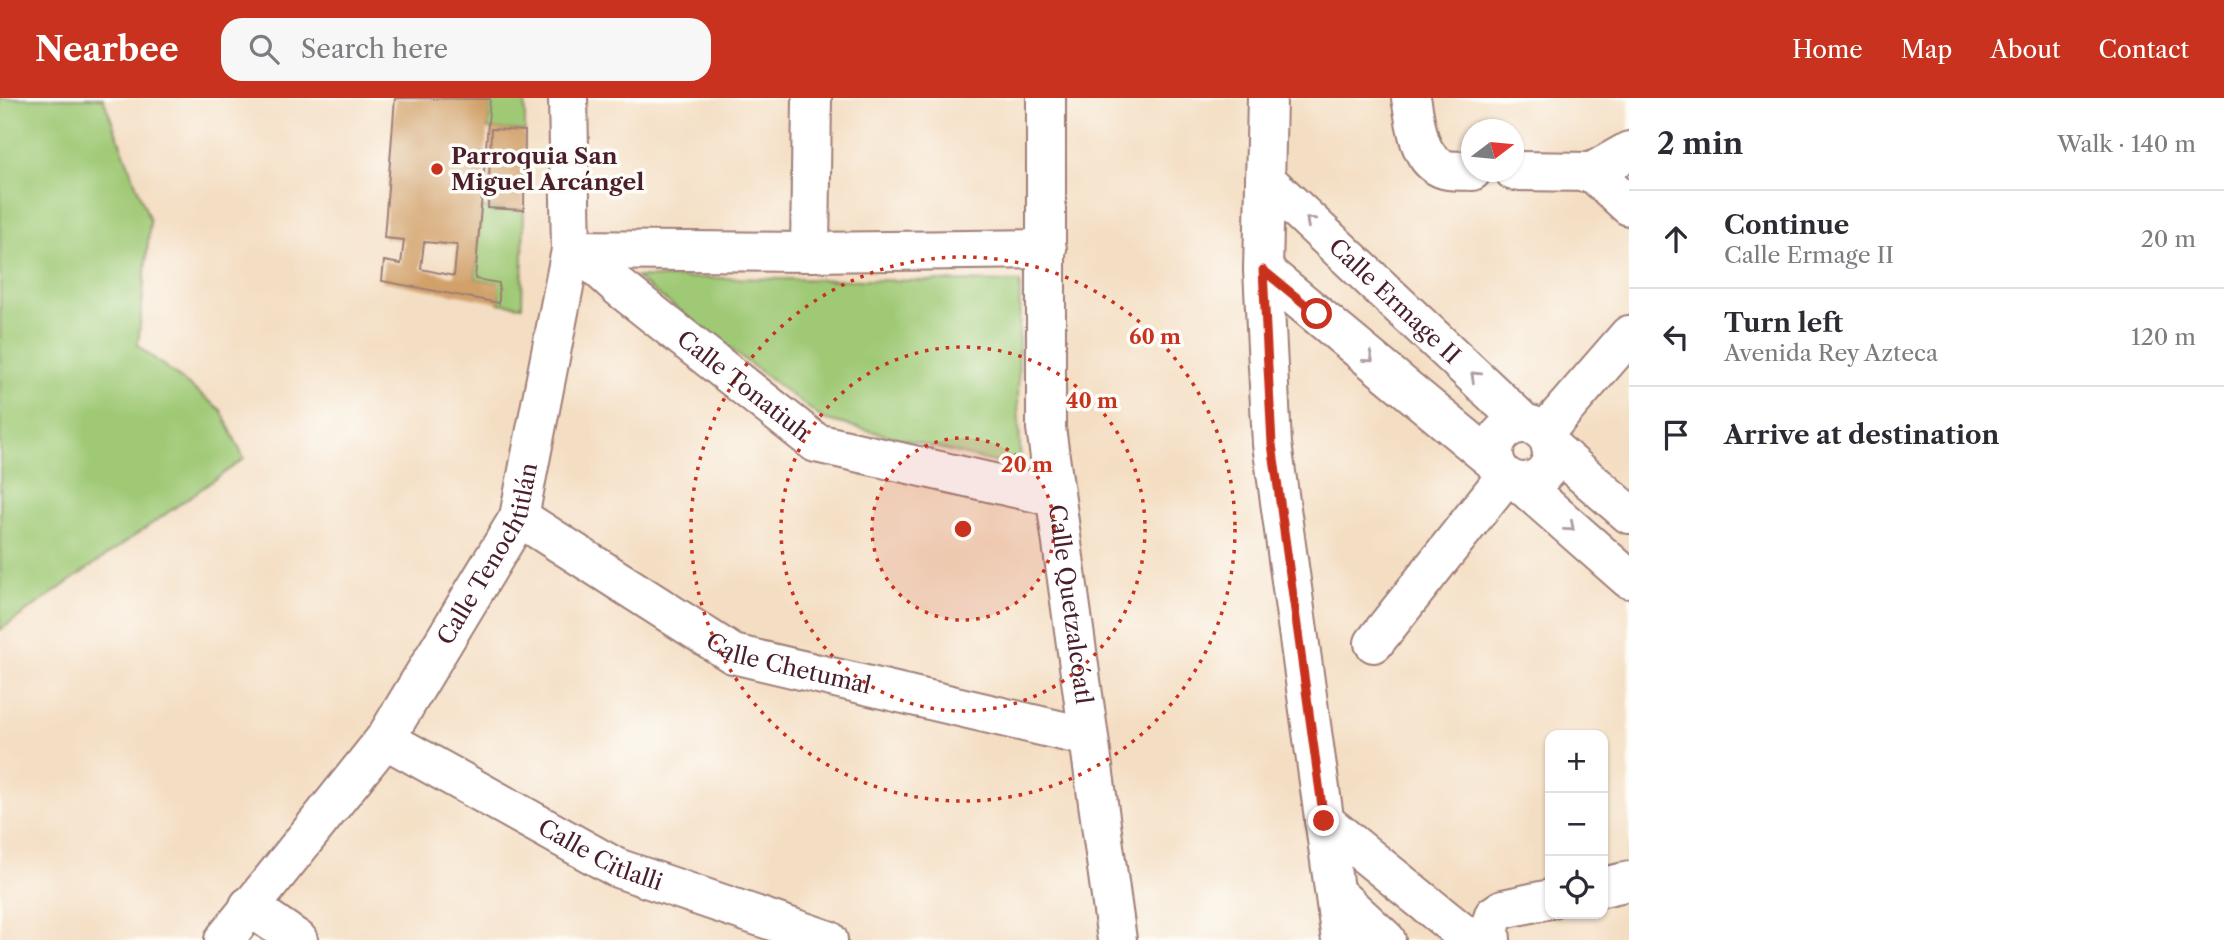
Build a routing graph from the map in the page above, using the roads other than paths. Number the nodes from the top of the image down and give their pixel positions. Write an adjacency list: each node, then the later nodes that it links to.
1 (568, 98): 13 (street, Calle Tenochtitlán)
2 (812, 98): 14 (street)
3 (1046, 98): 12 (street, Calle Quetzalcóatl)
4 (1267, 98): 10 (street)
5 (1411, 98): 7 (street)
6 (1629, 151): 9 (street)
7 (1461, 171)
8 (1524, 171): 9 (street)
9 (1592, 172): 11 (street)
10 (1265, 178): 15 (street); 17 (street, Calle Ermage II, one-way to 10)
11 (1629, 206)
12 (1047, 249): 14 (street); 19 (street, Calle Quetzalcóatl)
13 (575, 250): 14 (street); 19 (street, Calle Tonatiuh); 21 (street, Calle Tenochtitlán)
14 (810, 252)
15 (1263, 270): 18 (street, one-way to 18); 26 (street)
16 (1629, 335): 17 (street)
17 (1540, 434): 18 (street); 18 (street); 20 (street, Calle Ermage II)
18 (1506, 473): 22 (street, one-way to 22); 23 (street)
19 (1055, 497): 24 (street, Calle Quetzalcóatl)
20 (1629, 514)
21 (519, 517): 24 (street, Calle Chetumal); 25 (street, Calle Tenochtitlán)
22 (1629, 579)
23 (1374, 643)
24 (1088, 737): 36 (street, Calle Quetzalcóatl)
25 (385, 739): 31 (street, Calle Tenochtitlán); 35 (street, Calle Citlalli)
26 (1324, 821): 29 (street); 32 (street)
27 (1629, 881): 28 (street)
28 (1608, 886)
29 (1335, 893): 37 (street); 38 (street)
30 (1545, 900): 32 (street)
31 (249, 906): 33 (street, Calle Tenochtitlán); 34 (street)
32 (1485, 932)
33 (224, 940)
34 (298, 940)
35 (828, 940)
36 (1117, 940)
37 (1341, 940)
38 (1387, 940)

